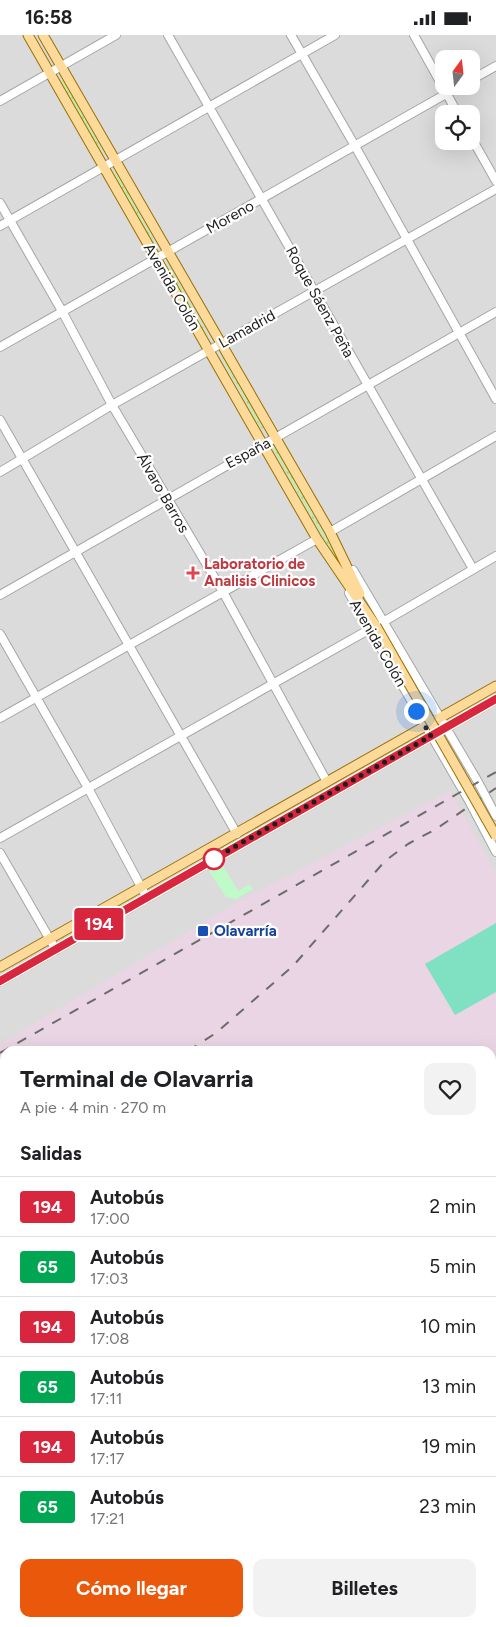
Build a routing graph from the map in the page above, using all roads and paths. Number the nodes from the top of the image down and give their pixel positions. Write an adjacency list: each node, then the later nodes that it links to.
1 (28, 35): 11 (main road, Avenida Colón)
2 (43, 35): 9 (main road, Avenida Colón)
3 (116, 35): 9 (street)
4 (168, 35): 16 (street, Roque Sáenz Peña)
5 (291, 35): 8 (street)
6 (335, 35): 8 (street)
7 (414, 35): 12 (street)
8 (302, 54): 16 (street); 17 (street)
9 (61, 66): 11 (street); 19 (main road, Avenida Colón)
10 (496, 66): 13 (street)
11 (50, 72): 15 (street); 20 (main road, Avenida Colón)
12 (435, 72)
13 (480, 75)
14 (444, 95): 17 (street, Moreno)
15 (0, 101)
16 (210, 107): 19 (street); 23 (street, Roque Sáenz Peña)
17 (355, 146): 23 (street, Moreno); 27 (street)
18 (478, 150): 21 (street)
19 (116, 160): 20 (street); 28 (main road, Avenida Colón)
20 (104, 166): 25 (street); 29 (main road, Avenida Colón)
21 (496, 181)
22 (496, 189): 27 (street, Lamadrid)
23 (263, 199): 28 (street, Moreno); 30 (street, Roque Sáenz Peña)
24 (0, 203): 25 (street, Álvaro Barros)
25 (10, 220): 26 (street); 31 (street, Álvaro Barros)
26 (0, 226)
27 (407, 240): 30 (street, Lamadrid); 33 (street)
28 (168, 252): 29 (street, Moreno); 34 (main road, Avenida Colón)
29 (155, 258): 31 (street, Moreno); 36 (main road, Avenida Colón)
30 (315, 292): 34 (street, Lamadrid); 37 (street, Roque Sáenz Peña)
31 (62, 311): 35 (street, Moreno); 39 (street, Álvaro Barros)
32 (496, 312): 33 (street, España)
33 (459, 333): 37 (street, España); 38 (street)
34 (221, 343): 36 (street, Lamadrid); 42 (main road, Avenida Colón)
35 (0, 347)
36 (209, 351): 39 (street, Lamadrid); 43 (main road, Avenida Colón)
37 (367, 385): 42 (street, España); 46 (street, Roque Sáenz Peña)
38 (496, 399)
39 (112, 405): 44 (street, Lamadrid); 47 (street, Álvaro Barros)
40 (0, 420): 44 (street)
41 (496, 436): 46 (street)
42 (276, 438): 43 (street, España); 48 (main road, Avenida Colón)
43 (263, 444): 47 (street, España); 49 (main road, Avenida Colón)
44 (22, 460): 45 (street, Lamadrid); 50 (street)
45 (0, 472)
46 (420, 479): 48 (street); 52 (street, Roque Sáenz Peña)
47 (166, 499): 50 (street, España); 53 (street, Álvaro Barros)
48 (330, 531): 55 (main road, Avenida Colón)
49 (317, 539): 53 (street); 55 (main road, Avenida Colón)
50 (76, 552): 54 (street, España); 57 (street)
51 (496, 556): 52 (street)
52 (472, 569): 55 (street)
53 (222, 592): 57 (street); 58 (street, Álvaro Barros)
54 (0, 595)
55 (376, 625): 58 (street); 63 (street, Avenida Colón); 64 (street, Avenida Colón); 72 (main road, Avenida Colón, bridge)
56 (0, 634): 60 (street)
57 (128, 646): 60 (street); 67 (street)
58 (272, 684): 67 (street); 68 (street, Álvaro Barros)
59 (496, 686): 63 (main road)
60 (35, 698): 62 (street); 69 (street)
61 (496, 699): 65 (main road)
62 (0, 718)
63 (440, 718): 64 (main road); 65 (street, Avenida Colón)
64 (426, 727): 66 (street, Avenida Colón); 68 (main road)
65 (446, 727): 66 (main road); 70 (street, Avenida Colón)
66 (431, 736): 74 (street, Avenida Colón); 77 (main road)
67 (181, 737): 69 (street); 71 (street)
68 (327, 782): 71 (main road)
69 (88, 788): 73 (street); 76 (street)
70 (496, 815)
71 (237, 834): 76 (main road)
72 (496, 836)
73 (0, 838)
74 (496, 852)
75 (0, 853): 78 (street)
76 (141, 886): 77 (street); 78 (main road)
77 (146, 896): 79 (main road)
78 (49, 939): 79 (street); 80 (main road)
79 (56, 950): 81 (main road)
80 (0, 967)
81 (0, 981)

